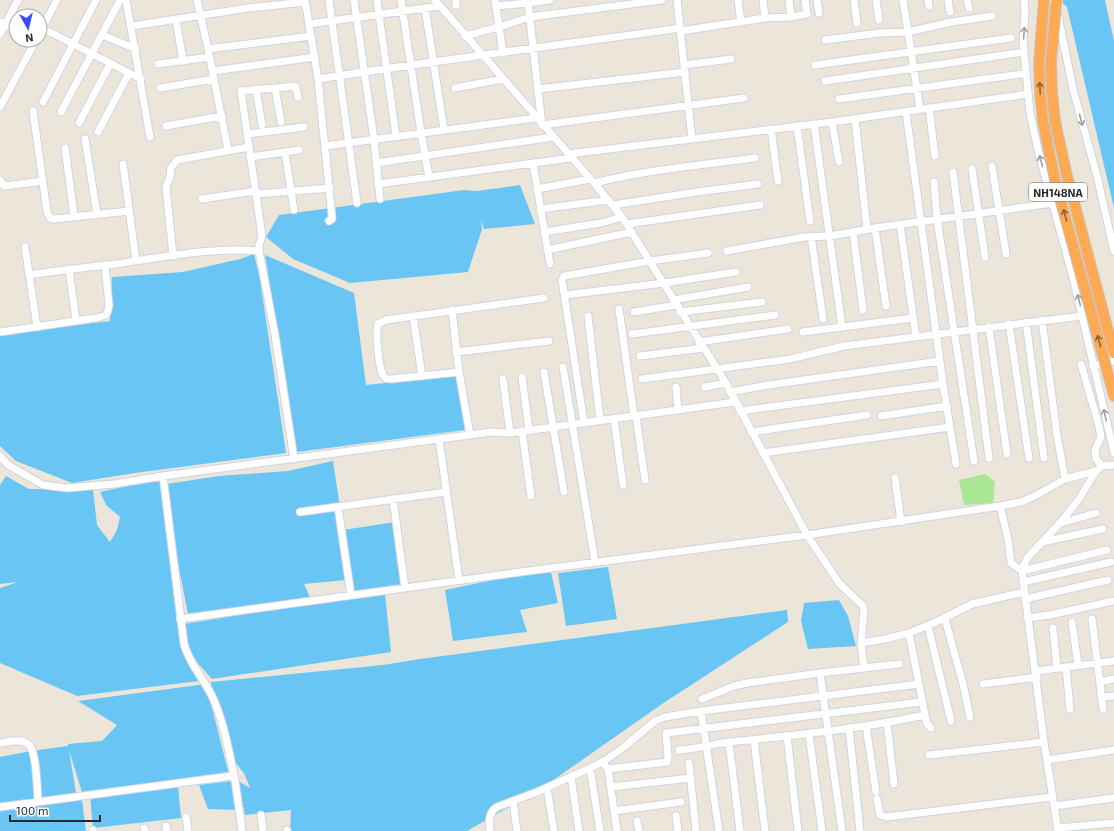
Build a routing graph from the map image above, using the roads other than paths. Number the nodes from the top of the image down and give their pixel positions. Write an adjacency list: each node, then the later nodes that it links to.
1 (18, 0): 49 (street)
2 (57, 0): 40 (street)
3 (96, 0): 63 (street)
4 (120, 0): 58 (street)
5 (126, 0): 52 (street)
6 (196, 0): 38 (street)
7 (329, 0): 47 (street)
8 (354, 0): 41 (street)
9 (377, 0): 37 (street)
10 (401, 0): 34 (street)
11 (435, 0): 31 (street)
12 (550, 0): 30 (street)
13 (662, 0): 42 (street)
14 (677, 0): 54 (street)
15 (738, 0): 48 (street)
16 (763, 0): 44 (street)
17 (789, 0): 43 (street)
18 (805, 0): 43 (street)
19 (817, 0): 36 (street)
20 (854, 0): 50 (street)
21 (876, 0): 46 (street)
22 (903, 0): 55 (street)
23 (948, 0): 35 (street)
24 (967, 0): 33 (street)
25 (1024, 0): 100 (street, one-way to 25)
26 (1044, 0): 267 (highway, NH148NA, one-way to 26, bridge)
27 (1056, 0): 198 (street, one-way to 198); 248 (highway, NH148NA, bridge)
28 (305, 1): 38 (street); 51 (street)
29 (496, 3): 30 (street); 53 (street)
30 (528, 3): 42 (street)
31 (440, 6): 32 (street); 60 (street)
32 (425, 8): 34 (street); 77 (street)
33 (969, 8)
34 (402, 11): 37 (street); 80 (street)
35 (950, 12)
36 (819, 13)
37 (379, 14): 41 (street); 84 (street)
38 (200, 15): 45 (street); 67 (street)
39 (992, 16): 55 (street)
40 (48, 17)
41 (356, 17): 47 (street); 85 (street)
42 (530, 17): 53 (street); 65 (street)
43 (791, 17): 44 (street)
44 (765, 18): 48 (street)
45 (176, 19): 52 (street); 76 (street)
46 (879, 20)
47 (331, 21): 51 (street); 89 (street)
48 (741, 22): 54 (street)
49 (2, 23): 57 (street)
50 (857, 23)
51 (309, 24): 59 (street)
52 (132, 26): 66 (street)
53 (499, 27): 60 (street); 69 (street)
54 (681, 30): 65 (street); 82 (street)
55 (907, 32): 62 (street); 68 (street)
56 (48, 33): 63 (street)
57 (0, 34)
58 (102, 35): 66 (street); 71 (street)
59 (311, 36): 67 (street); 74 (street)
60 (465, 36): 72 (street)
61 (1011, 38): 68 (street)
62 (825, 40)
63 (74, 44): 71 (street); 104 (street)
64 (32, 48): 106 (street)
65 (534, 48): 69 (street); 97 (street)
66 (136, 49): 90 (street)
67 (208, 49): 73 (street)
68 (911, 51): 81 (street); 83 (street)
69 (503, 53): 72 (street)
70 (1018, 53): 83 (street)
71 (92, 54): 78 (street); 110 (street)
72 (482, 56): 77 (street); 92 (street)
73 (210, 57): 76 (street); 88 (street)
74 (315, 57): 88 (street); 91 (street)
75 (731, 59): 82 (street)
76 (183, 61): 79 (street)
77 (434, 61): 80 (street); 125 (street)
78 (110, 64): 86 (street); 117 (street)
79 (158, 64)
80 (410, 65): 84 (street); 127 (street)
81 (815, 65)
82 (685, 68): 97 (street); 105 (street)
83 (913, 68): 93 (street); 98 (street)
84 (386, 69): 85 (street); 129 (street)
85 (364, 72): 89 (street); 133 (street)
86 (128, 73): 90 (street); 126 (street)
87 (1022, 74): 98 (street)
88 (213, 75): 94 (street); 112 (street)
89 (340, 76): 91 (street); 135 (street)
90 (140, 79): 131 (street)
91 (318, 79): 136 (street)
92 (503, 79): 96 (street); 113 (street)
93 (825, 81)
94 (160, 88)
95 (275, 88): 99 (street); 101 (street); 115 (street)
96 (455, 88)
97 (538, 89): 120 (street)
98 (916, 89): 103 (street); 108 (street)
99 (256, 90): 119 (street); 128 (street)
100 (1028, 94): 107 (street); 170 (street, one-way to 100)
101 (298, 98)
102 (744, 98): 105 (street)
103 (839, 99)
104 (43, 102)
105 (689, 105): 120 (street); 134 (street)
106 (0, 107)
107 (929, 108): 108 (street); 145 (street)
108 (920, 110): 111 (street)
109 (33, 111): 156 (street)
110 (61, 112)
111 (906, 112): 114 (street); 184 (street)
112 (222, 116): 121 (street); 139 (street)
113 (536, 118): 120 (street); 125 (street)
114 (854, 119): 116 (street); 188 (street)
115 (280, 122)
116 (832, 122): 118 (street); 147 (street)
117 (79, 123)
118 (814, 124): 122 (street); 193 (street)
119 (262, 125)
120 (542, 125): 130 (street)
121 (166, 126)
122 (797, 126): 124 (street); 183 (street)
123 (304, 127): 128 (street)
124 (771, 129): 134 (street); 158 (street)
125 (444, 130): 127 (street)
126 (98, 132)
127 (421, 133): 129 (street); 143 (street)
128 (247, 134): 137 (street)
129 (396, 136): 133 (street)
130 (553, 136): 143 (street); 144 (street)
131 (150, 137)
132 (85, 139): 177 (street)
133 (374, 139): 135 (street); 150 (street)
134 (692, 139): 144 (street)
135 (348, 143): 136 (street); 168 (street)
136 (326, 146): 162 (street)
137 (249, 147): 139 (street); 142 (street)
138 (65, 148): 178 (street)
139 (228, 150): 201 (street)
140 (299, 150): 141 (street)
141 (285, 152): 142 (street); 164 (street)
142 (250, 156): 165 (street)
143 (425, 156): 150 (street); 154 (street)
144 (570, 156): 148 (street); 157 (street)
145 (935, 156)
146 (755, 158): 157 (street)
147 (839, 162)
148 (533, 163): 154 (street); 163 (street)
149 (122, 164): 174 (street)
150 (376, 164): 160 (street)
151 (992, 166): 175 (street)
152 (972, 169): 176 (street)
153 (953, 172): 179 (street)
154 (429, 177): 160 (street)
155 (0, 180): 156 (street)
156 (43, 181): 178 (street)
157 (592, 181): 163 (street); 169 (street)
158 (778, 182)
159 (934, 182): 181 (street)
160 (378, 184): 167 (street)
161 (758, 184): 169 (street)
162 (330, 188): 164 (street); 182 (street)
163 (537, 189): 172 (street)
164 (291, 191): 165 (street); 173 (street)
165 (256, 193): 166 (street); 195 (street)
166 (202, 198)
167 (380, 199)
168 (357, 203)
169 (611, 203): 172 (street); 180 (street)
170 (1053, 203): 175 (street); 225 (street, one-way to 170)
171 (760, 205): 185 (street)
172 (540, 209): 189 (street)
173 (294, 210)
174 (129, 211): 177 (street); 203 (street)
175 (998, 211): 176 (street); 200 (street)
176 (978, 213): 179 (street); 202 (street)
177 (97, 214): 178 (street)
178 (74, 216)
179 (958, 216): 181 (street); 238 (street)
180 (622, 217): 185 (street); 189 (street)
181 (938, 219): 184 (street); 241 (street)
182 (329, 221)
183 (810, 221)
184 (920, 222): 186 (street); 243 (street)
185 (627, 224): 190 (street)
186 (900, 224): 187 (street); 226 (street)
187 (875, 228): 188 (street); 216 (street)
188 (867, 229): 191 (street)
189 (544, 232): 196 (street)
190 (632, 232): 196 (street); 204 (street)
191 (853, 232): 193 (street); 219 (street)
192 (811, 236): 193 (street); 197 (street); 227 (street)
193 (830, 236): 234 (street)
194 (25, 247): 209 (street)
195 (259, 248): 201 (street); 293 (street)
196 (547, 250): 205 (street)
197 (727, 251)
198 (1114, 251)
199 (708, 254): 204 (street)
200 (1006, 254)
201 (173, 256): 203 (street)
202 (985, 257)
203 (136, 261): 206 (street)
204 (650, 261): 210 (street); 212 (street)
205 (550, 264)
206 (105, 265): 207 (street); 228 (street)
207 (69, 269): 209 (street); 228 (street)
208 (736, 272): 210 (street)
209 (29, 275): 233 (street)
210 (664, 283): 212 (street); 215 (street)
211 (748, 287): 215 (street)
212 (565, 295): 277 (street)
213 (544, 298): 217 (street)
214 (762, 302): 221 (street)
215 (675, 303): 220 (street); 221 (street)
216 (886, 306)
217 (452, 310): 223 (street); 247 (street)
218 (619, 310): 273 (street)
219 (863, 310)
220 (634, 312)
221 (680, 312): 236 (street)
222 (775, 315): 236 (street)
223 (413, 316): 258 (street); 258 (street)
224 (588, 316): 276 (street)
225 (1082, 316): 229 (street); 253 (street)
226 (913, 318): 234 (street); 244 (street)
227 (823, 319)
228 (76, 320): 233 (street)
229 (1042, 320): 230 (street); 300 (street)
230 (1026, 322): 232 (street); 292 (street)
231 (0, 324): 239 (street)
232 (1009, 324): 235 (street); 291 (street)
233 (37, 327): 239 (street)
234 (842, 327): 240 (street)
235 (989, 327): 238 (street); 288 (street)
236 (690, 328): 242 (street); 246 (street)
237 (788, 329): 246 (street)
238 (972, 329): 241 (street); 290 (street)
239 (1, 331)
240 (803, 332)
241 (954, 332): 243 (street); 294 (street)
242 (632, 334)
243 (936, 334): 244 (street); 251 (street)
244 (916, 337): 255 (street)
245 (549, 341): 247 (street)
246 (701, 345): 249 (street); 255 (street)
247 (456, 352): 256 (street)
248 (1114, 353)
249 (640, 356)
250 (1114, 361): 253 (street)
251 (940, 362): 263 (street); 266 (street)
252 (1081, 364): 297 (street)
253 (1093, 366): 287 (street, one-way to 253)
254 (563, 367): 278 (street)
255 (717, 369): 261 (street); 262 (street)
256 (459, 372): 258 (street); 284 (street)
257 (544, 372): 279 (street)
258 (422, 376)
259 (522, 377): 281 (street)
260 (503, 379): 283 (street)
261 (642, 379)
262 (726, 383): 264 (street); 266 (street)
263 (943, 384): 269 (street); 271 (street)
264 (705, 387)
265 (676, 388): 270 (street)
266 (730, 392): 268 (street)
267 (1114, 396)
268 (735, 402): 270 (street); 271 (street)
269 (947, 406): 274 (street); 280 (street)
270 (678, 410): 273 (street)
271 (740, 411): 282 (street)
272 (867, 415): 282 (street)
273 (635, 416): 275 (street); 301 (street)
274 (881, 416)
275 (614, 418): 276 (street); 302 (street)
276 (600, 420): 277 (street)
277 (584, 423): 278 (street)
278 (572, 424): 279 (street); 317 (street)
279 (553, 427): 281 (street); 304 (street)
280 (950, 427): 286 (street); 295 (street)
281 (526, 431): 283 (street); 305 (street)
282 (751, 432): 286 (street)
283 (510, 433): 284 (street)
284 (470, 435): 285 (street)
285 (439, 439): 293 (street); 303 (street)
286 (763, 453): 314 (street)
287 (1114, 453)
288 (1007, 454)
289 (0, 456): 298 (street)
290 (989, 458)
291 (1029, 458)
292 (1044, 458)
293 (294, 459): 298 (street)
294 (974, 461)
295 (956, 464)
296 (1114, 465): 297 (street)
297 (1099, 469): 300 (street); 312 (street)
298 (163, 476): 329 (street)
299 (895, 478): 311 (street)
300 (1065, 479): 307 (street)
301 (645, 480)
302 (623, 485)
303 (446, 492): 306 (street); 320 (street)
304 (564, 492)
305 (531, 496)
306 (393, 499): 308 (street); 323 (street)
307 (1000, 506): 311 (street); 319 (street)
308 (338, 507): 309 (street); 324 (street)
309 (300, 512)
310 (1096, 513): 312 (street)
311 (901, 522): 314 (street)
312 (1060, 523): 315 (street)
313 (1103, 529): 315 (street)
314 (807, 535): 317 (street); 335 (street)
315 (1042, 542): 319 (street)
316 (1108, 550): 319 (street)
317 (595, 562): 320 (street)
318 (1111, 562): 322 (street)
319 (1022, 571): 322 (street)
320 (459, 580): 323 (street)
321 (1108, 580): 325 (street)
322 (1023, 582): 325 (street)
323 (405, 588): 324 (street)
324 (351, 595): 329 (street)
325 (1024, 596): 327 (street); 328 (street)
326 (1114, 601): 328 (street)
327 (944, 618): 332 (street); 359 (street)
328 (1027, 618): 344 (street)
329 (180, 619): 384 (street)
330 (1092, 619): 337 (street)
331 (1072, 622): 339 (street)
332 (928, 626): 334 (street); 360 (street)
333 (1053, 628): 342 (street)
334 (909, 633): 335 (street); 347 (street)
335 (861, 643): 341 (street)
336 (1114, 660): 337 (street)
337 (1098, 662): 339 (street); 346 (street)
338 (899, 664): 341 (street)
339 (1078, 665): 340 (street)
340 (1066, 667): 342 (street); 354 (street)
341 (864, 668): 343 (street)
342 (1057, 668): 344 (street)
343 (820, 673): 349 (street); 352 (street)
344 (1036, 674): 348 (street); 371 (street)
345 (1114, 679): 346 (street)
346 (1100, 682): 351 (street)
347 (919, 684): 349 (street); 353 (street)
348 (983, 684)
349 (823, 696): 356 (street); 357 (street)
350 (1114, 696): 351 (street)
351 (1102, 697): 355 (street)
352 (702, 698)
353 (922, 702): 357 (street); 358 (street)
354 (1070, 709)
355 (1103, 709)
356 (701, 711): 363 (street); 378 (street)
357 (825, 714): 363 (street); 366 (street)
358 (925, 715): 361 (street); 365 (street)
359 (970, 717)
360 (951, 721)
361 (887, 723): 362 (street); 385 (street)
362 (866, 726): 364 (street); 388 (street)
363 (704, 728): 373 (street); 381 (street)
364 (849, 728): 366 (street); 420 (street)
365 (931, 728)
366 (828, 732): 367 (street); 419 (street)
367 (809, 734): 368 (street); 418 (street)
368 (787, 736): 369 (street); 417 (street)
369 (754, 740): 370 (street); 416 (street)
370 (729, 742): 373 (street); 415 (street)
371 (1044, 742): 376 (street); 377 (street)
372 (0, 743): 391 (street)
373 (706, 747): 374 (street); 414 (street)
374 (679, 750)
375 (1114, 750): 377 (street)
376 (929, 755)
377 (1047, 760): 388 (street)
378 (602, 762): 380 (street); 381 (street)
379 (689, 763): 383 (street)
380 (590, 768): 382 (street); 409 (street)
381 (608, 769): 386 (street)
382 (571, 777): 387 (street); 408 (street)
383 (691, 778): 386 (street); 413 (street)
384 (235, 780): 391 (street); 403 (street)
385 (894, 784)
386 (611, 787): 395 (street)
387 (547, 788): 390 (street); 407 (street)
388 (1052, 797): 393 (street)
389 (1114, 798): 393 (street)
390 (513, 801): 405 (street); 406 (street)
391 (38, 802): 394 (street)
392 (681, 802): 395 (street)
393 (1054, 806): 401 (street)
394 (0, 807)
395 (614, 810): 410 (street)
396 (261, 815): 404 (street)
397 (676, 816): 412 (street)
398 (186, 817): 402 (street)
399 (637, 821): 411 (street)
400 (1114, 823): 401 (street)
401 (1057, 829)
402 (188, 831)
403 (242, 831)
404 (263, 831)
405 (490, 831)
406 (517, 831)
407 (554, 831)
408 (579, 831)
409 (600, 831)
410 (617, 831)
411 (638, 831)
412 (678, 831)
413 (696, 831)
414 (719, 831)
415 (740, 831)
416 (765, 831)
417 (798, 831)
418 (822, 831)
419 (842, 831)
420 (860, 831)

